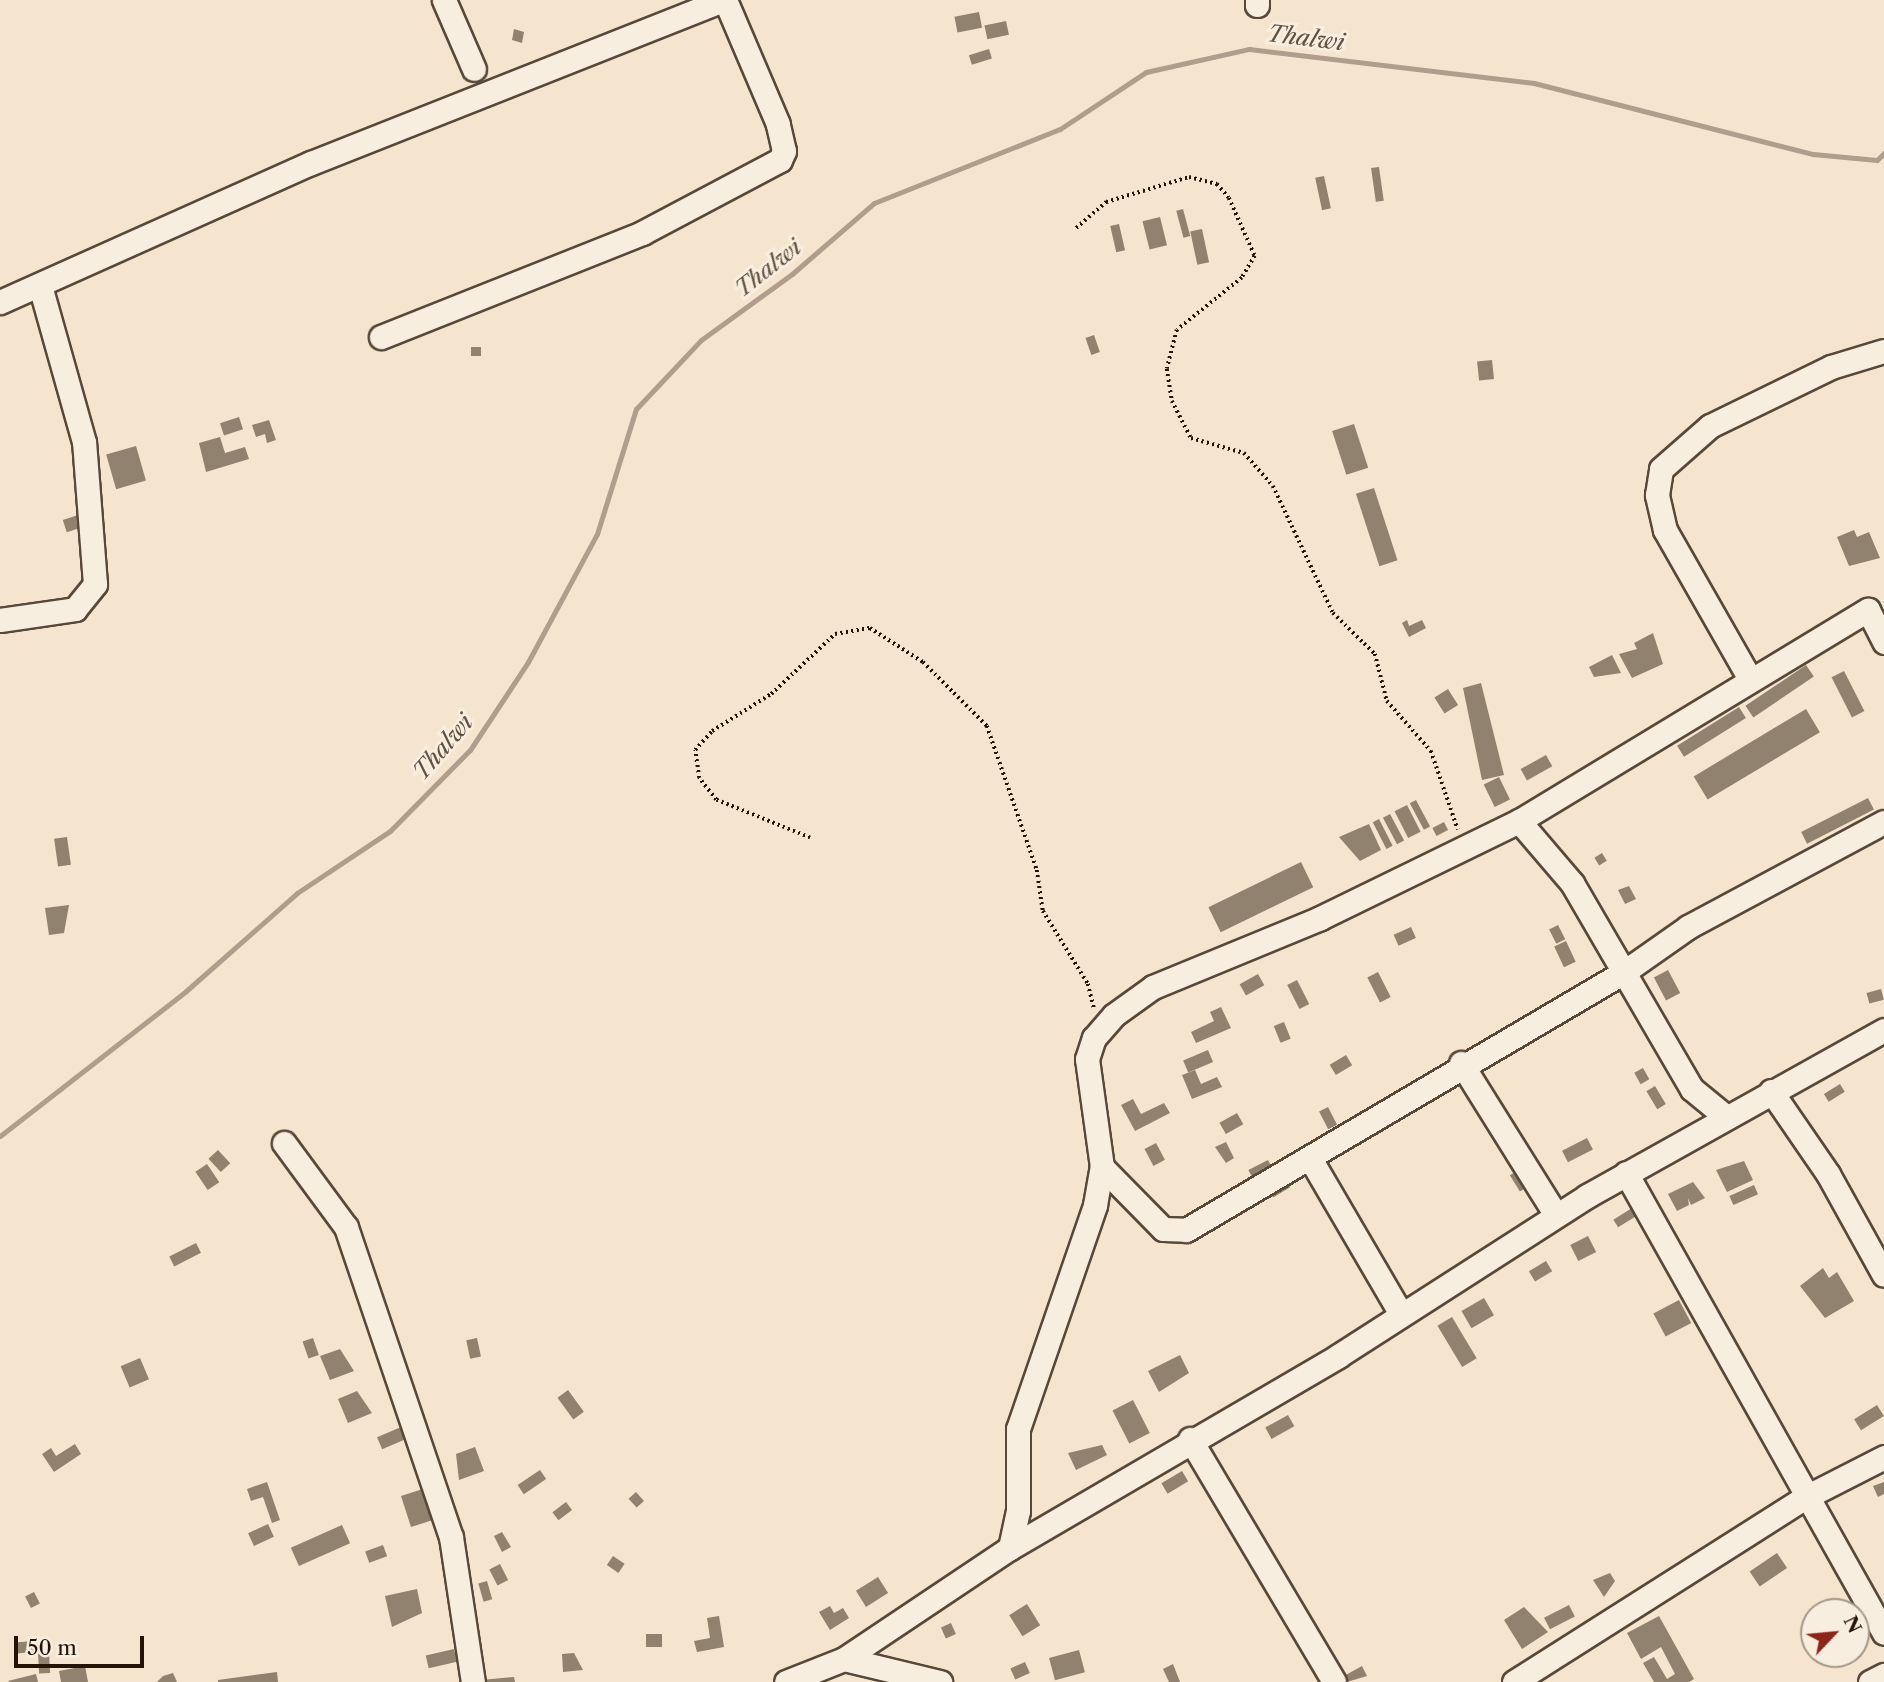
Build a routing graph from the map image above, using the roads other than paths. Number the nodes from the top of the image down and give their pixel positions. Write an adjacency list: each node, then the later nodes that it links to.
1 (444, 0): 3 (street)
2 (724, 0): 4 (street); 6 (street)
3 (474, 69)
4 (40, 285): 5 (street); 9 (street)
5 (0, 302)
6 (381, 337)
7 (1884, 351): 11 (street)
8 (1876, 606): 10 (street); 11 (street)
9 (0, 620)
10 (1884, 642)
11 (1750, 679): 12 (street)
12 (1519, 821): 14 (street); 21 (street)
13 (1884, 822): 14 (street)
14 (1624, 972): 16 (street); 18 (street)
15 (1884, 1030): 17 (street)
16 (1461, 1063): 20 (street); 23 (street)
17 (1771, 1091): 18 (street); 24 (street)
18 (1725, 1116): 22 (street)
19 (284, 1143): 34 (street)
20 (1311, 1160): 21 (street); 25 (street)
21 (1102, 1167): 29 (street)
22 (1626, 1173): 23 (street); 28 (street)
23 (1556, 1214): 25 (street)
24 (1884, 1275)
25 (1401, 1314): 26 (street)
26 (1190, 1440): 29 (street); 37 (street)
27 (1884, 1457): 28 (street)
28 (1806, 1497): 30 (street); 33 (street)
29 (1010, 1548): 31 (street)
30 (1884, 1633)
31 (844, 1659): 35 (street); 36 (street)
32 (1884, 1675): 38 (street)
33 (1525, 1679)
34 (473, 1682)
35 (786, 1682)
36 (940, 1682)
37 (1334, 1682)
38 (1870, 1682)

